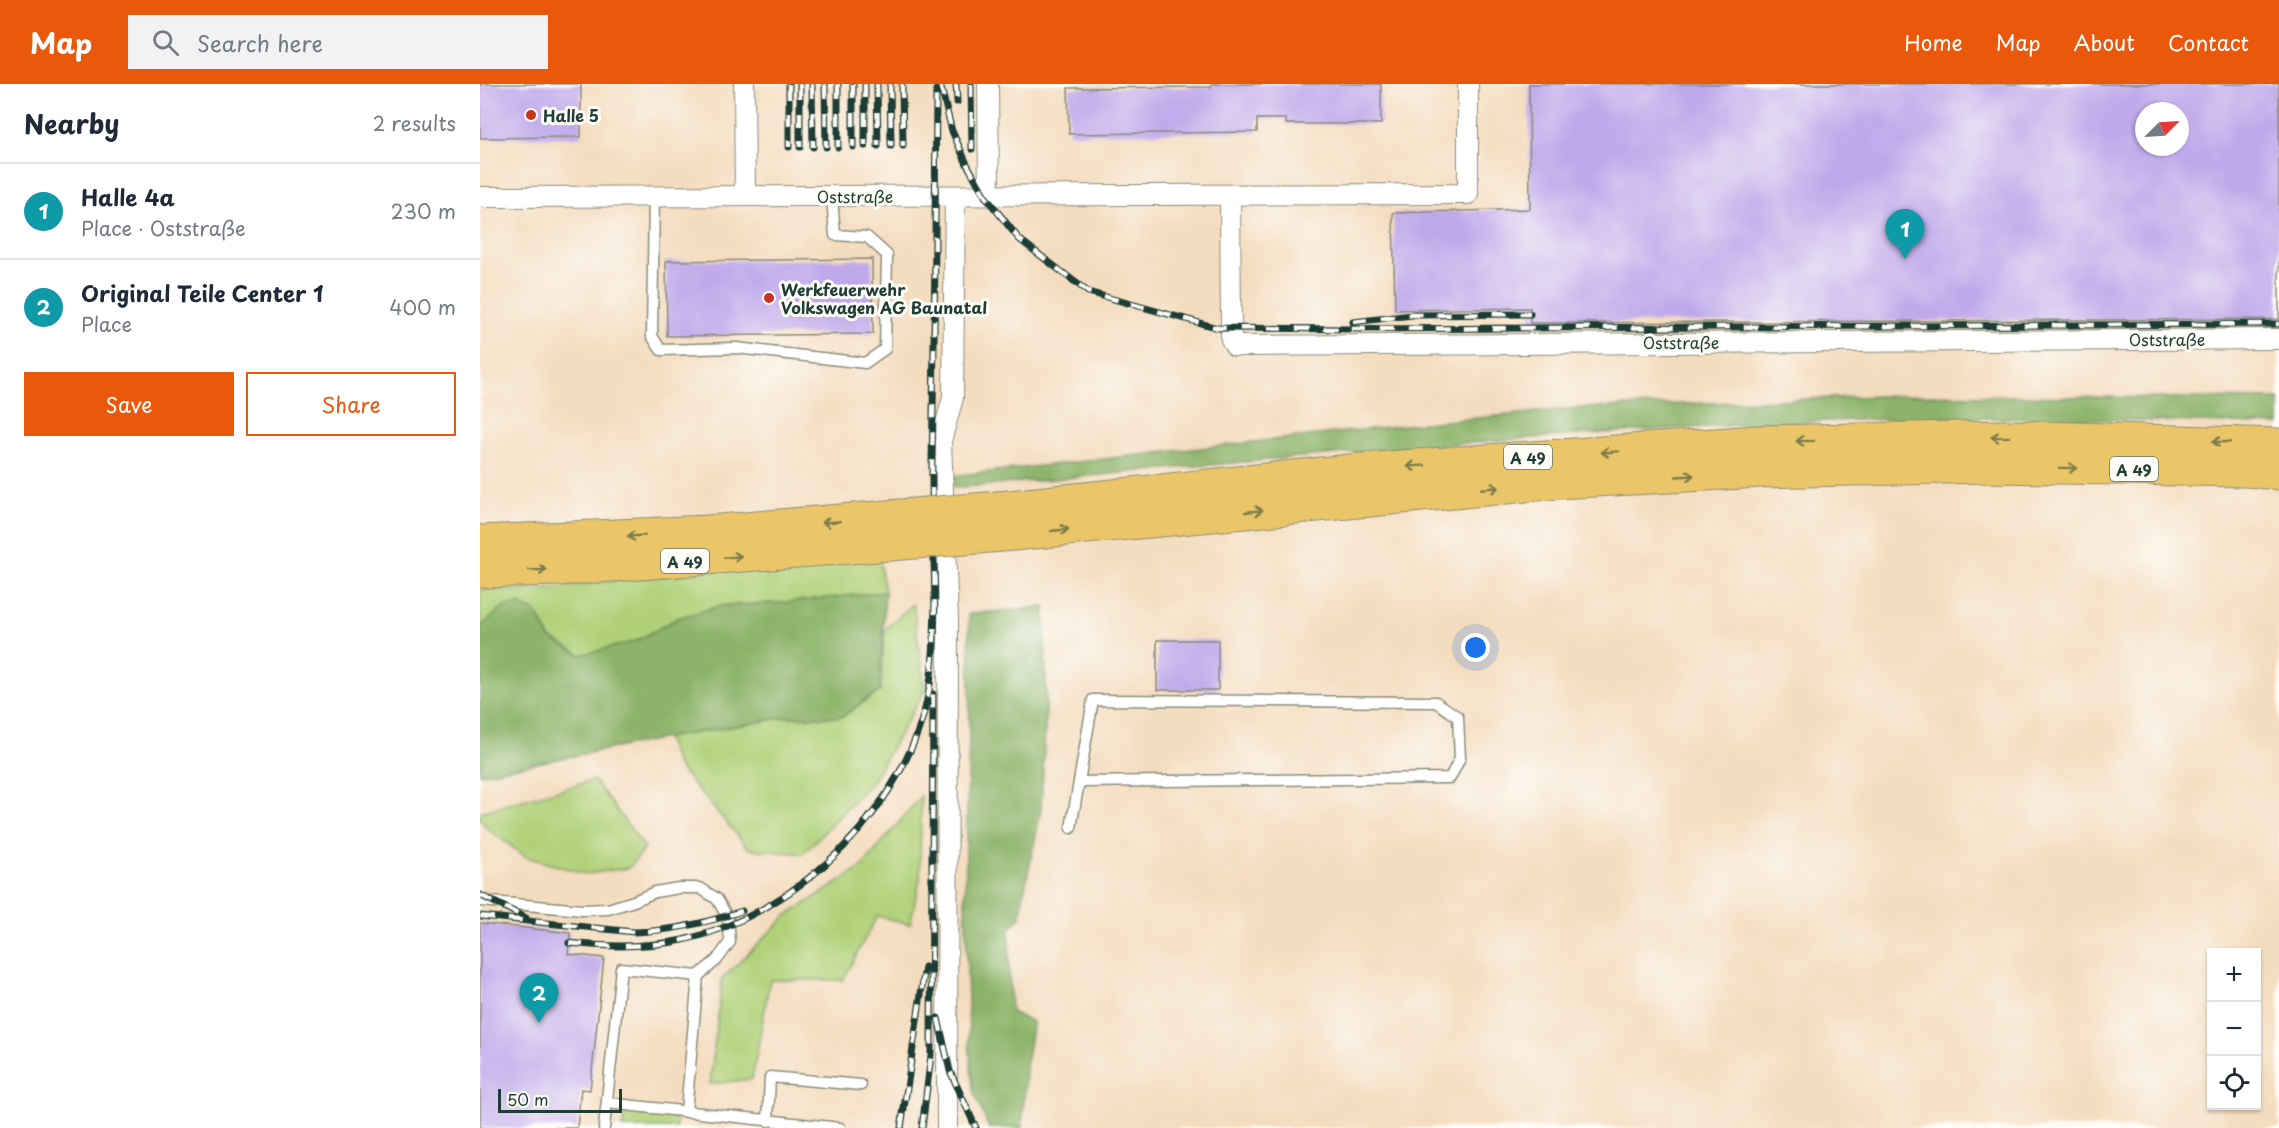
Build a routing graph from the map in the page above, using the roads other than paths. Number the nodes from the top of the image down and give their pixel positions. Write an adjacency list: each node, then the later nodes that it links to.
1 (744, 84): 6 (street)
2 (988, 84): 9 (street)
3 (1468, 84): 4 (street, Oststraße)
4 (1230, 195): 9 (street, Oststraße); 11 (street, Oststraße)
5 (654, 196): 6 (street, Oststraße); 7 (lane); 10 (street, Oststraße)
6 (745, 196): 7 (street, Oststraße)
7 (832, 196): 8 (street, Oststraße)
8 (955, 196): 9 (street, Oststraße); 29 (street)
9 (989, 196)
10 (480, 197)
11 (2279, 339)
12 (2279, 445): 14 (highway, A 49, one-way to 14)
13 (2279, 473): 14 (highway, A 49, one-way to 13)
14 (1001, 521): 15 (highway, A 49, bridge)
15 (890, 530): 16 (highway, A 49, one-way to 16); 17 (highway, A 49, one-way to 15)
16 (480, 542)
17 (480, 571)
18 (1079, 782): 18 (lane); 19 (lane)
19 (1071, 828)
20 (480, 901): 21 (lane)
21 (698, 976): 23 (lane); 24 (lane)
22 (861, 1085): 25 (lane)
23 (607, 1103): 24 (lane); 27 (lane)
24 (686, 1112): 26 (lane)
25 (768, 1121): 26 (lane); 28 (lane)
26 (741, 1123)
27 (604, 1128)
28 (840, 1128)
29 (947, 1128)

